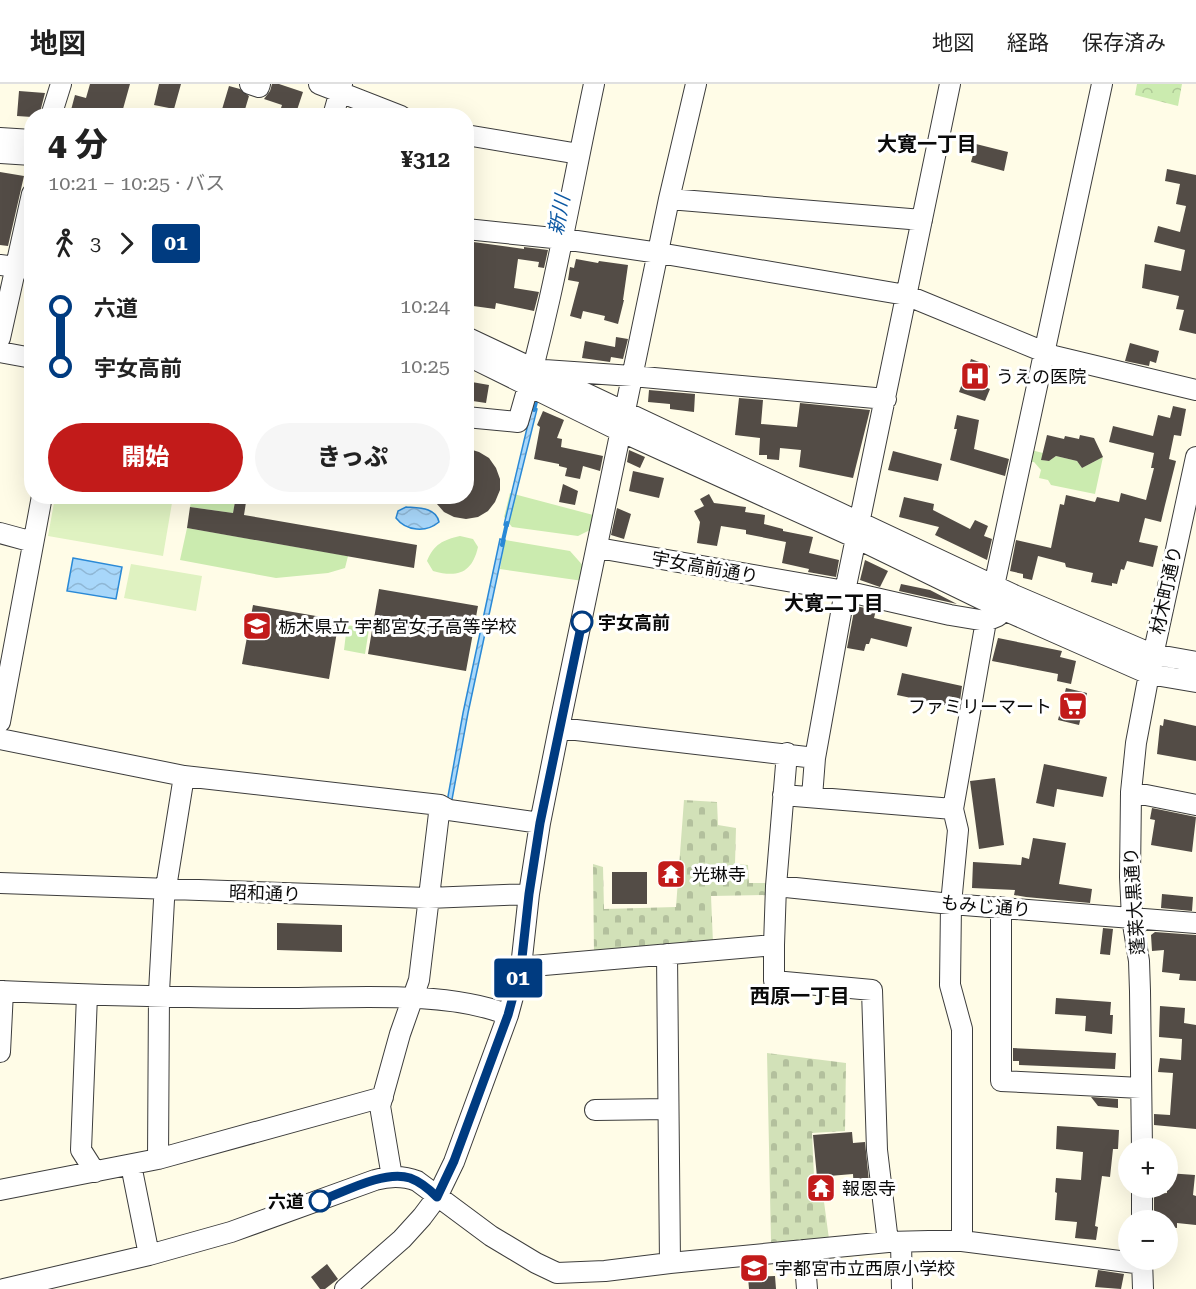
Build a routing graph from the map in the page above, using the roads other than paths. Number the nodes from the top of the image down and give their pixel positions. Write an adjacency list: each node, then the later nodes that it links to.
1 (61, 84): 10 (street)
2 (250, 84): 3 (street)
3 (260, 84)
4 (319, 84): 9 (street)
5 (594, 84): 18 (street)
6 (696, 84): 19 (street)
7 (950, 84): 20 (street)
8 (1102, 84): 29 (street)
9 (340, 88): 11 (street); 12 (street)
10 (54, 108)
11 (335, 108)
12 (384, 108)
13 (474, 136): 18 (street)
14 (0, 138): 15 (street)
15 (24, 140)
16 (0, 153): 17 (street)
17 (24, 154)
18 (579, 154): 23 (street)
19 (669, 199): 20 (street); 24 (street)
20 (922, 220): 26 (street)
21 (24, 230): 25 (street)
22 (474, 230): 23 (street)
23 (563, 239): 24 (street); 34 (street)
24 (659, 253): 26 (street); 33 (street)
25 (16, 267): 27 (street)
26 (906, 295): 29 (street); 36 (street)
27 (0, 338)
28 (474, 343): 34 (street)
29 (1044, 351): 35 (street); 47 (street)
30 (0, 352): 31 (street)
31 (24, 356)
32 (474, 358): 34 (street)
33 (632, 376): 34 (street); 36 (street); 37 (street)
34 (530, 377): 37 (street); 38 (street); 39 (street)
35 (1196, 390)
36 (886, 399): 43 (street)
37 (626, 412): 39 (street); 43 (street)
38 (474, 418)
39 (622, 432): 43 (street); 46 (street)
40 (1196, 457): 41 (street, 材木町通り)
41 (1193, 481): 51 (street, 材木町通り)
42 (40, 504): 45 (street)
43 (858, 530): 47 (street); 48 (street); 49 (street)
44 (0, 533): 45 (street)
45 (33, 542): 55 (street)
46 (598, 548): 48 (street, 宇女高前通り); 56 (street)
47 (994, 586): 49 (street)
48 (845, 591): 50 (street, 宇女高前通り); 59 (street)
49 (1009, 603): 50 (street); 51 (street); 53 (street)
50 (986, 621): 66 (street)
51 (1152, 654): 52 (street); 53 (street, 蓬莱大黒通り)
52 (1196, 662)
53 (1149, 674): 54 (street); 61 (street, 蓬莱大黒通り)
54 (1196, 682)
55 (0, 722)
56 (559, 728): 58 (street); 67 (street)
57 (0, 739): 60 (street)
58 (787, 753): 59 (street); 62 (street)
59 (815, 758): 63 (street)
60 (184, 776): 64 (street); 71 (street)
61 (1131, 792): 65 (street); 76 (street, 蓬莱大黒通り)
62 (783, 795): 63 (street); 69 (street)
63 (812, 797): 66 (street)
64 (440, 805): 67 (street); 73 (street)
65 (1196, 805)
66 (953, 809): 74 (street)
67 (540, 823): 72 (street)
68 (0, 884): 71 (street, 昭和通り)
69 (776, 886): 74 (street, もみじ通り); 78 (street)
70 (0, 894): 71 (street, 昭和通り)
71 (165, 895): 73 (street, 昭和通り); 83 (street)
72 (528, 901): 73 (street, 昭和通り); 80 (street)
73 (427, 904): 84 (street)
74 (951, 904): 75 (street, もみじ通り); 98 (street)
75 (1001, 907): 76 (street, もみじ通り); 87 (street)
76 (1132, 918): 77 (street, もみじ通り); 87 (street, 蓬莱大黒通り)
77 (1196, 923)
78 (774, 945): 79 (street); 99 (street)
79 (667, 954): 80 (street); 89 (street)
80 (521, 967): 85 (street)
81 (2, 991): 82 (street); 86 (street)
82 (87, 994): 83 (street); 94 (street)
83 (159, 998): 84 (street); 92 (street)
84 (411, 999): 85 (street); 88 (street)
85 (508, 1015): 97 (street)
86 (0, 1052)
87 (1141, 1088): 91 (street, 蓬莱大黒通り)
88 (383, 1097): 92 (street); 95 (street)
89 (668, 1109): 90 (street); 103 (street)
90 (595, 1110)
91 (1142, 1138)
92 (158, 1159): 93 (street)
93 (131, 1165): 94 (street); 101 (street)
94 (95, 1172): 96 (street)
95 (392, 1177): 97 (street); 101 (street)
96 (0, 1190)
97 (437, 1197): 106 (street); 109 (street)
98 (962, 1241): 99 (street); 102 (street)
99 (894, 1242): 100 (street); 111 (street)
100 (804, 1250): 103 (street); 110 (street)
101 (149, 1255): 107 (street)
102 (1118, 1259)
103 (670, 1263): 105 (street)
104 (1143, 1270): 112 (street)
105 (605, 1280): 106 (street)
106 (551, 1281)
107 (29, 1286): 108 (street)
108 (4, 1289)
109 (345, 1289)
110 (807, 1289)
111 (902, 1289)
112 (1143, 1289)

